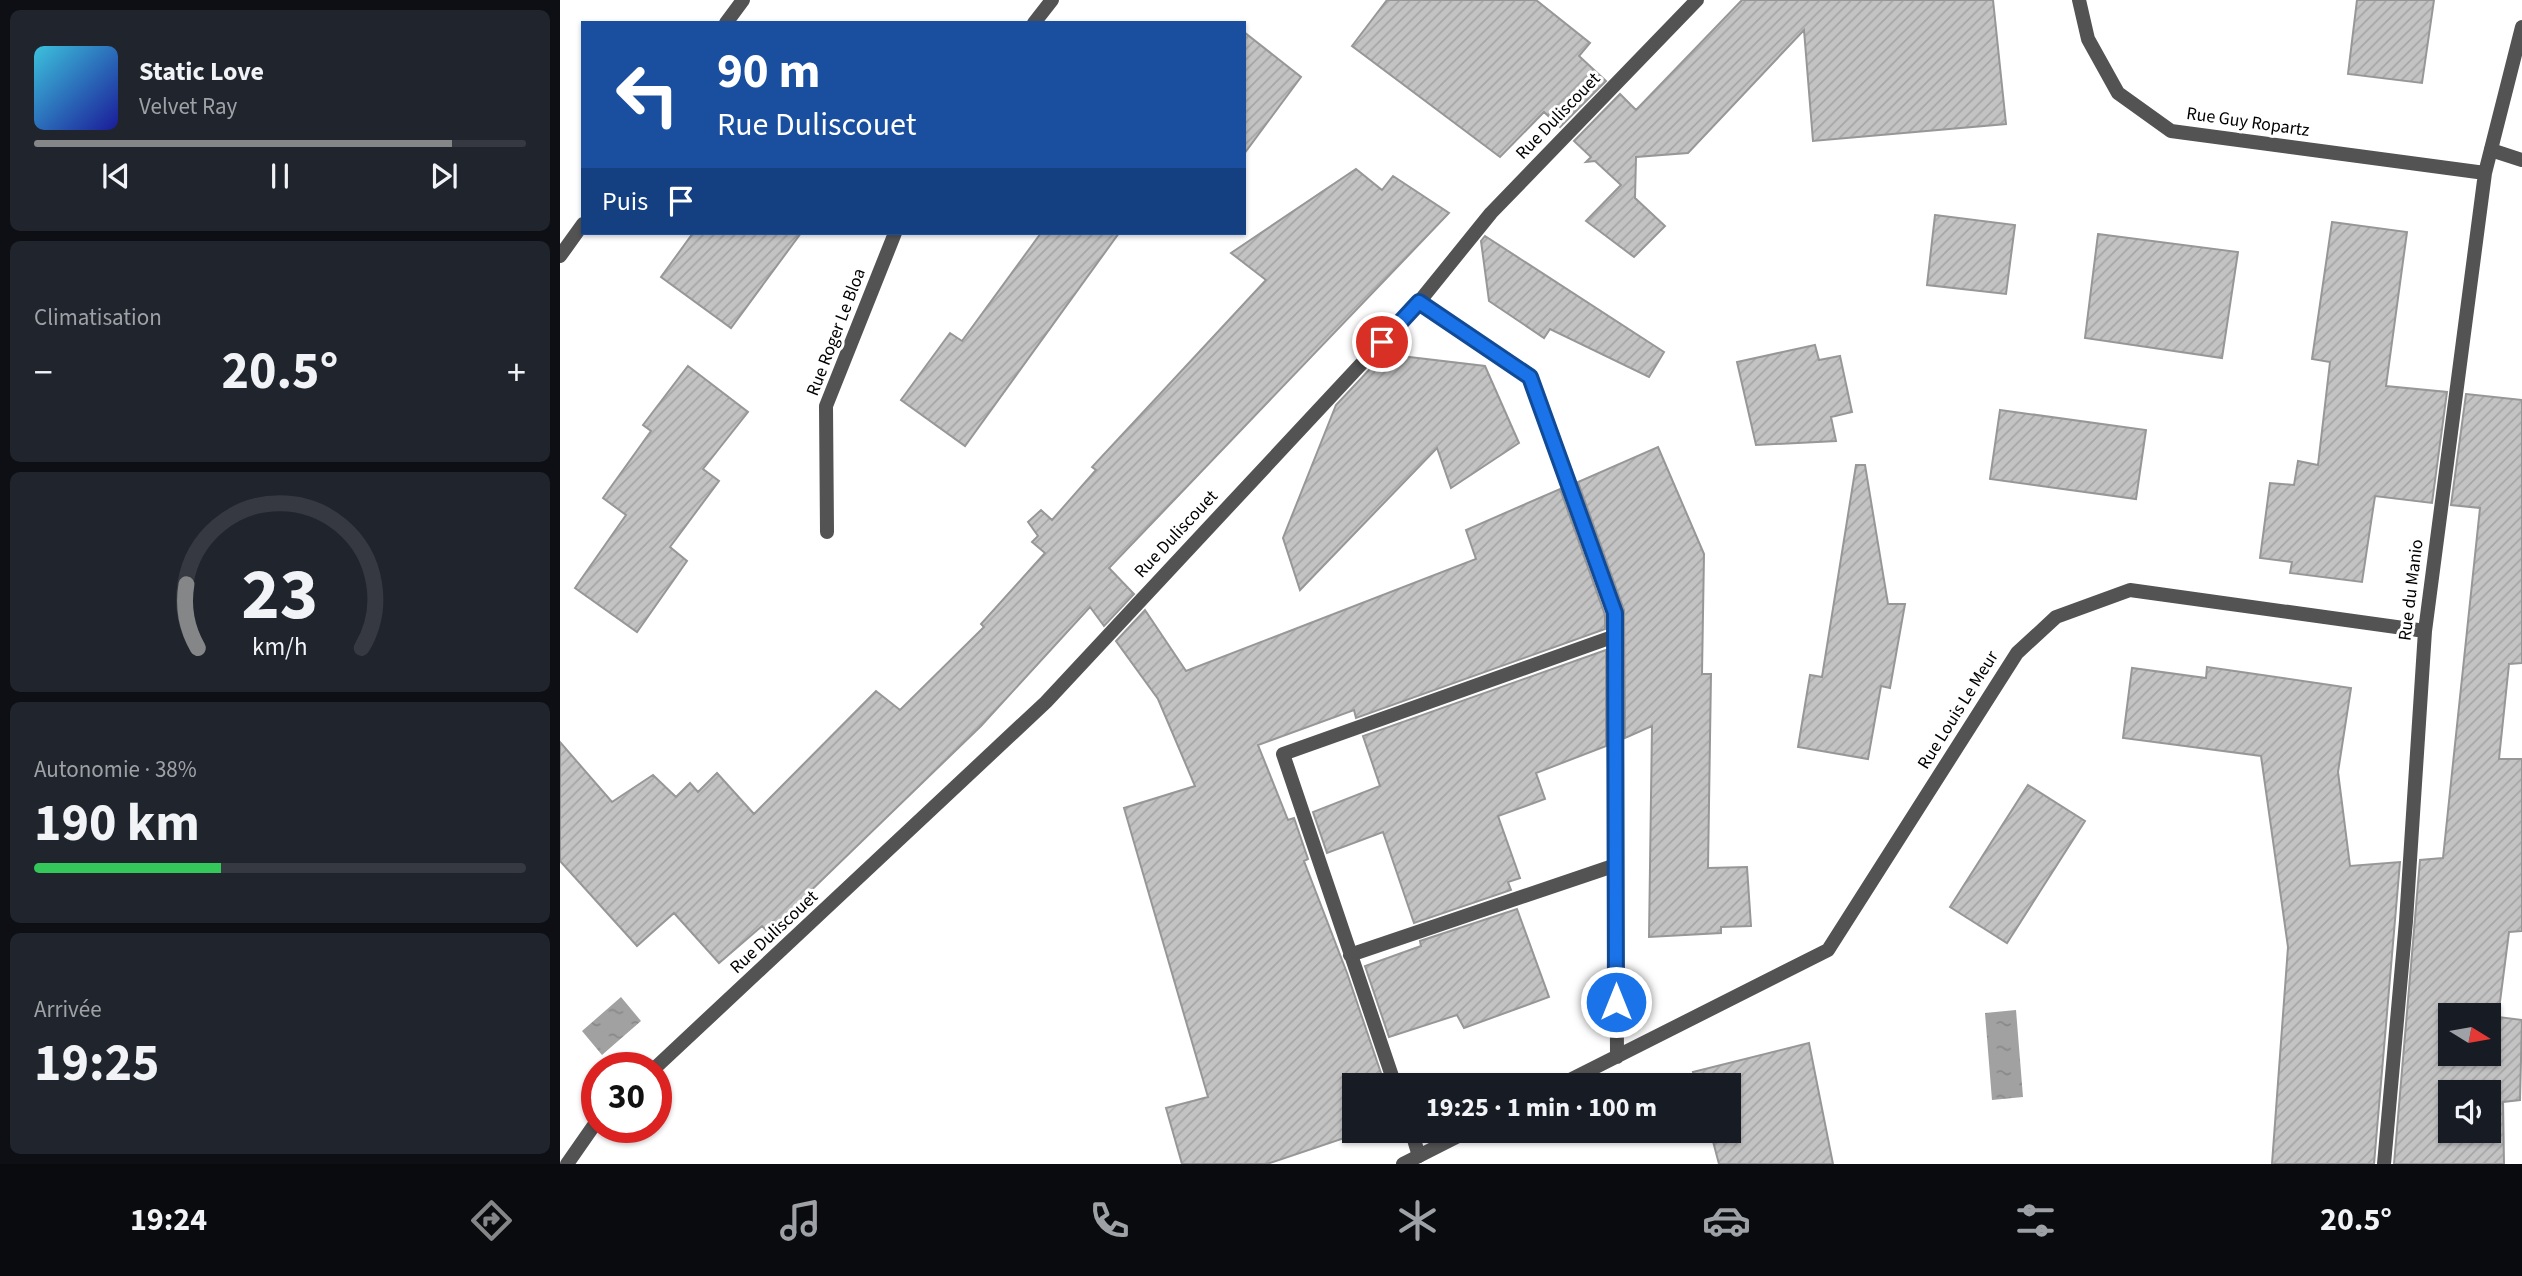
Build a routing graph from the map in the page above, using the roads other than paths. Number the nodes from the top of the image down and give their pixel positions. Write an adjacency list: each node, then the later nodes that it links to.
1 (743, 0): 5 (street)
2 (1052, 0): 6 (street)
3 (1697, 0): 14 (street, Rue Duliscouet)
4 (2079, 0): 10 (street, Rue Guy Ropartz)
5 (727, 21)
6 (1036, 21)
7 (2522, 27): 8 (street, Rue du Manio)
8 (2491, 150): 9 (street); 10 (street, Rue du Manio)
9 (2522, 160)
10 (2485, 173): 16 (street, Rue du Manio)
11 (581, 227): 13 (street)
12 (894, 235): 15 (street, Rue Roger Le Bloa)
13 (560, 256)
14 (1419, 302): 17 (street); 20 (street, Rue Duliscouet)
15 (827, 532)
16 (2425, 631): 21 (street, Rue Louis Le Meur); 30 (street, Rue du Manio)
17 (1615, 636): 18 (street); 19 (street)
18 (1616, 865): 19 (street); 21 (street)
19 (1350, 955): 22 (street)
20 (672, 1052)
21 (1617, 1057): 23 (street, Rue Louis Le Meur)
22 (1391, 1073)
23 (1584, 1073)
24 (582, 1143): 28 (street)
25 (1414, 1143): 27 (street)
26 (1444, 1143): 27 (street)
27 (1419, 1156): 29 (street)
28 (567, 1164)
29 (1403, 1164)
30 (2384, 1164)

